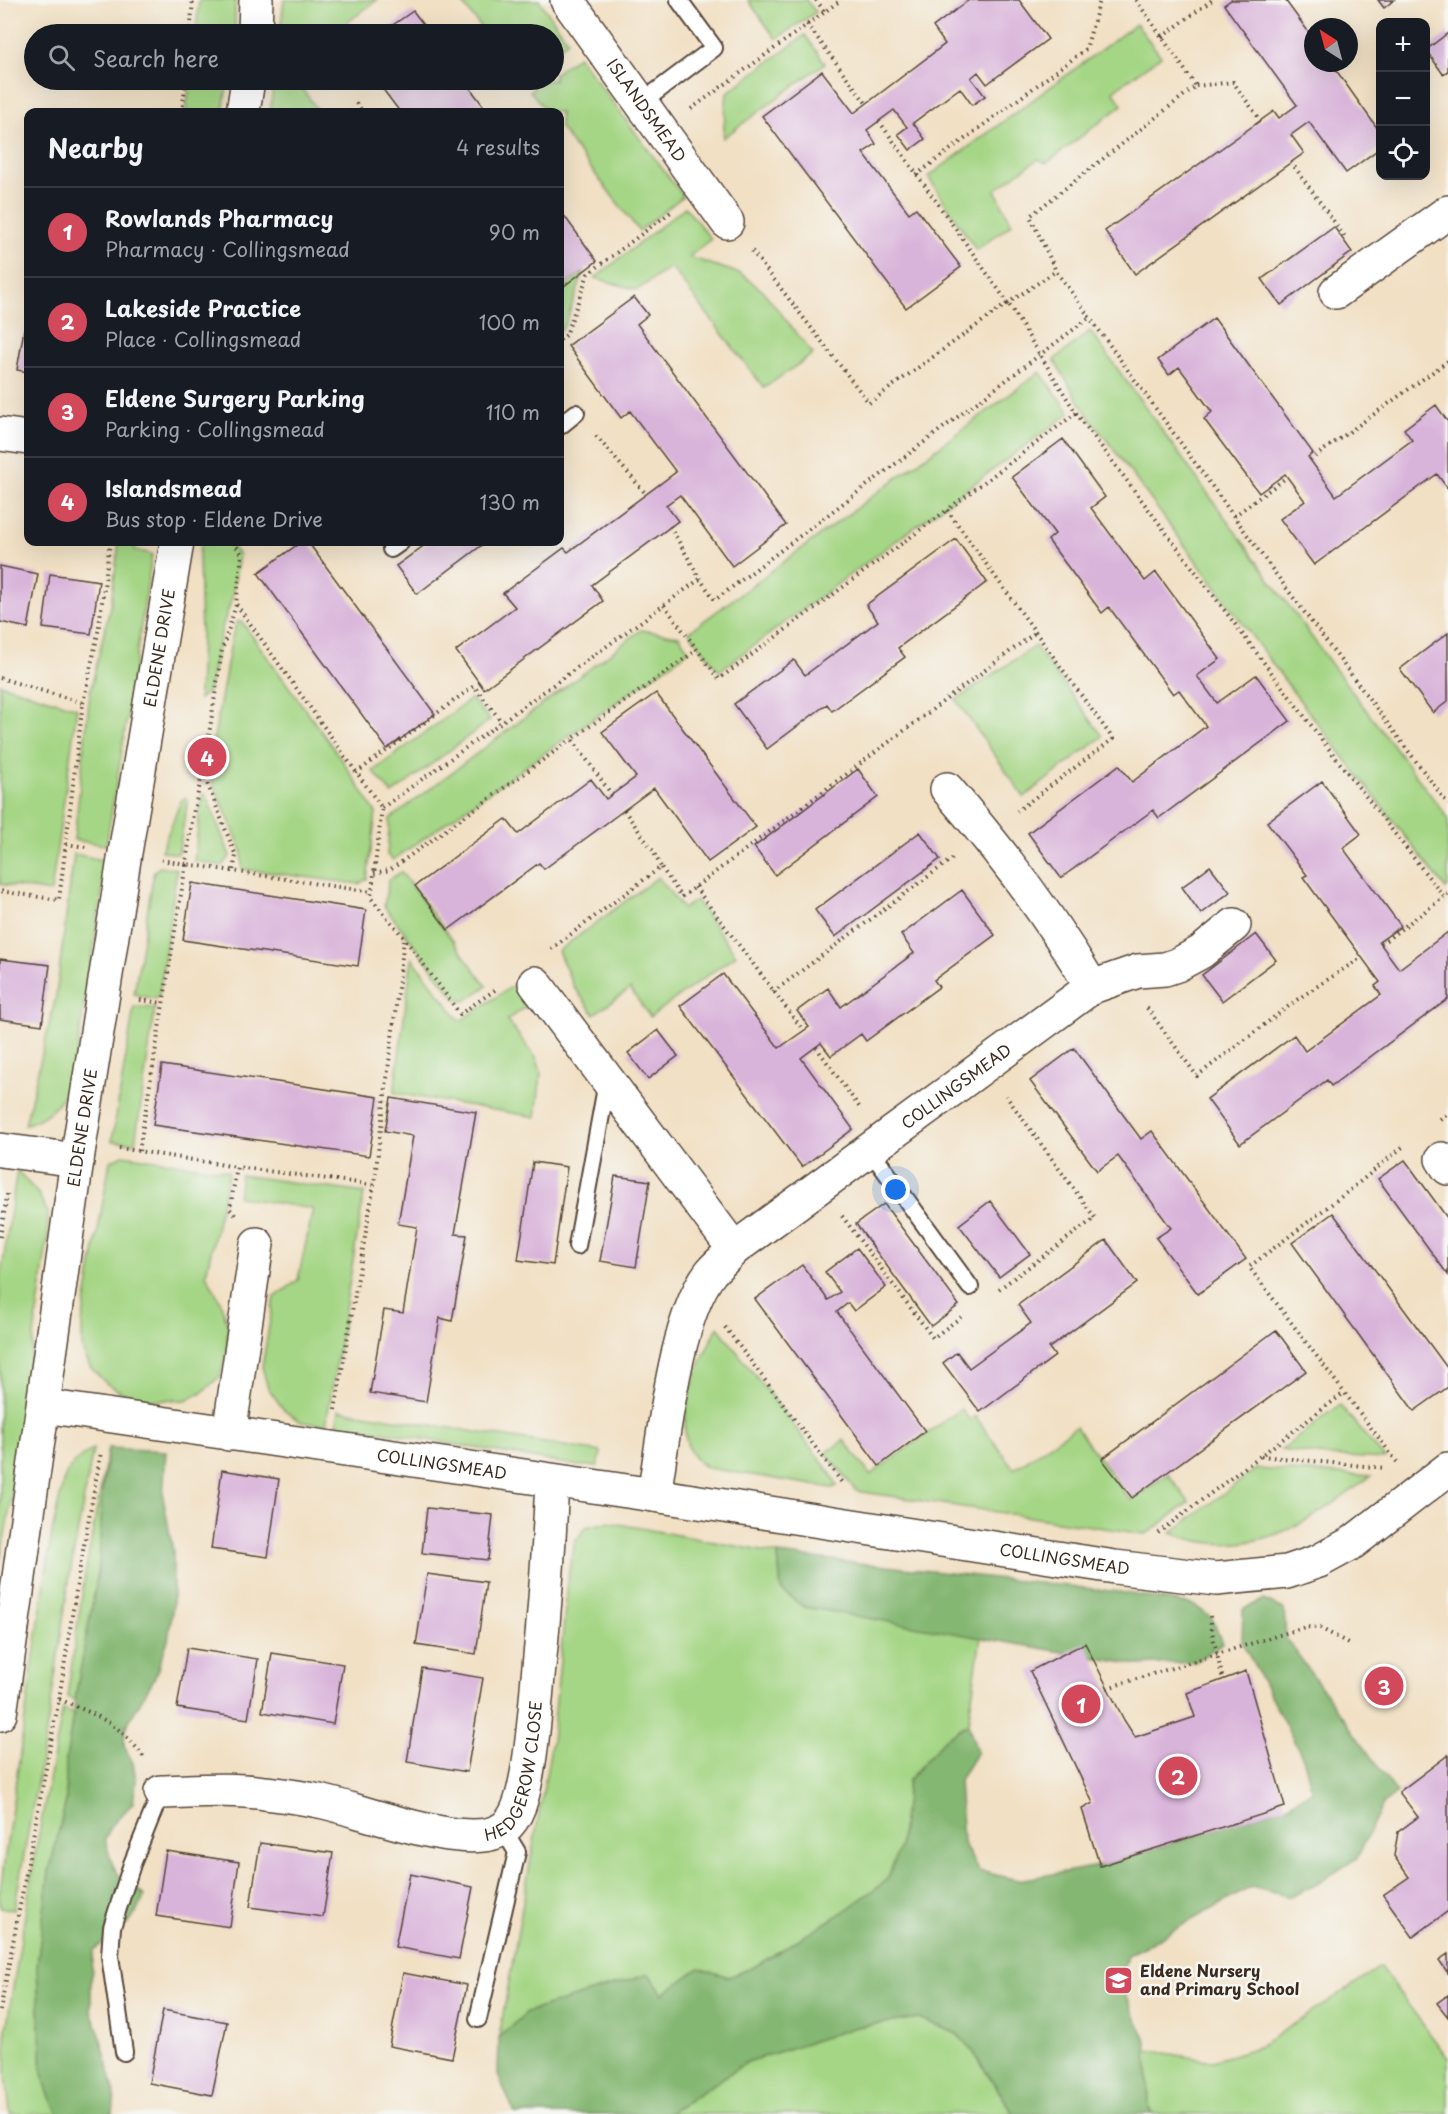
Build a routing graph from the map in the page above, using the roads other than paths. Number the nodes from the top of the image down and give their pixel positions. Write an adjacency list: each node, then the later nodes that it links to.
1 (256, 0): 4 (street)
2 (567, 0): 6 (street, ISLANDSMEAD)
3 (679, 0): 6 (lane)
4 (255, 24)
5 (246, 90): 7 (street)
6 (641, 103): 9 (street, ISLANDSMEAD)
7 (244, 108)
8 (1448, 212): 10 (street)
9 (727, 222)
10 (1336, 292)
11 (576, 413): 12 (lane)
12 (564, 423)
13 (0, 434): 14 (street)
14 (24, 437)
15 (176, 546): 23 (street, ELDENE DRIVE)
16 (947, 789): 19 (street)
17 (1234, 926): 19 (street, COLLINGSMEAD)
18 (530, 977): 20 (street)
19 (1092, 987): 21 (street, COLLINGSMEAD)
20 (608, 1079): 25 (lane); 26 (street)
21 (877, 1145): 26 (street, COLLINGSMEAD); 27 (lane)
22 (6, 1151): 23 (street)
23 (77, 1160): 28 (street, ELDENE DRIVE)
24 (257, 1244): 29 (street)
25 (577, 1246)
26 (734, 1249): 32 (street, COLLINGSMEAD)
27 (970, 1287)
28 (44, 1406): 29 (street, COLLINGSMEAD); 33 (street, ELDENE DRIVE)
29 (229, 1434): 31 (street, COLLINGSMEAD)
30 (1448, 1469): 32 (street, COLLINGSMEAD)
31 (552, 1481): 32 (street, COLLINGSMEAD); 35 (street, HEDGEROW CLOSE)
32 (654, 1495)
33 (0, 1714)
34 (161, 1792): 35 (street, HEDGEROW CLOSE); 37 (lane)
35 (504, 1829): 36 (lane)
36 (478, 2019)
37 (124, 2052)

